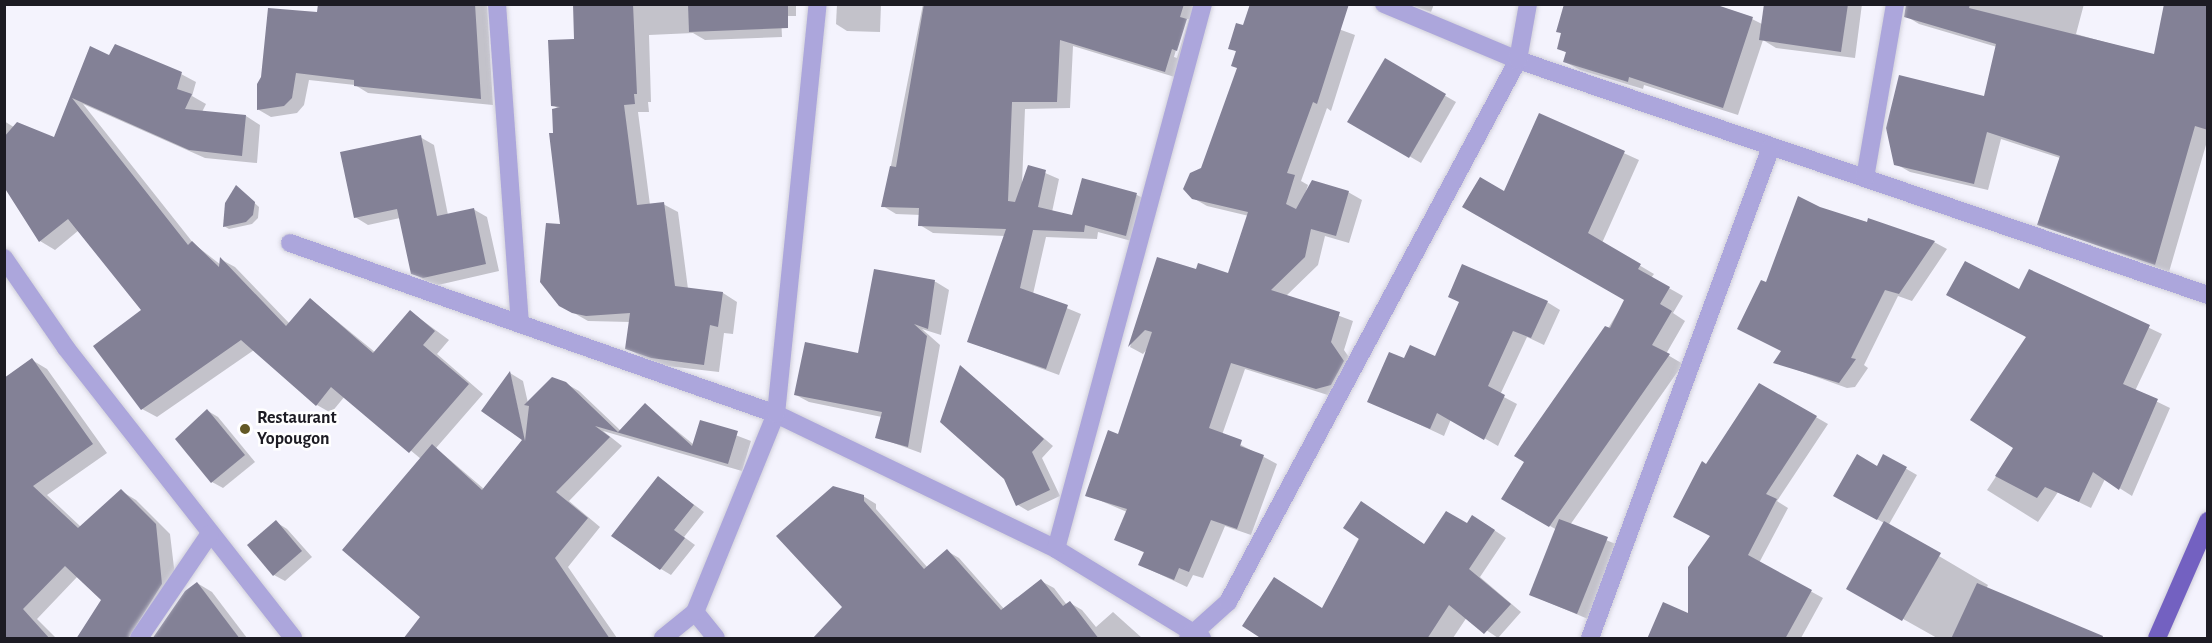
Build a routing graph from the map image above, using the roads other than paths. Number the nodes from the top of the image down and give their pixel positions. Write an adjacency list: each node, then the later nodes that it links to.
1 (497, 4): 13 (street)
2 (818, 4): 14 (street)
3 (1203, 4): 17 (street)
4 (1384, 4): 7 (street)
5 (1528, 4): 7 (street)
6 (1895, 4): 9 (street)
7 (1518, 60): 8 (street); 19 (street)
8 (1771, 147): 9 (street); 24 (street)
9 (1865, 178): 12 (street)
10 (290, 243): 13 (street)
11 (4, 258): 16 (street)
12 (2208, 295)
13 (520, 322): 14 (street)
14 (776, 414): 17 (street); 18 (street)
15 (2208, 521): 25 (main road)
16 (209, 535): 20 (street); 21 (street)
17 (1056, 549): 19 (street)
18 (695, 612): 22 (street); 23 (street)
19 (1195, 636)
20 (139, 639)
21 (293, 639)
22 (663, 639)
23 (716, 639)
24 (1590, 639)
25 (2157, 639)

